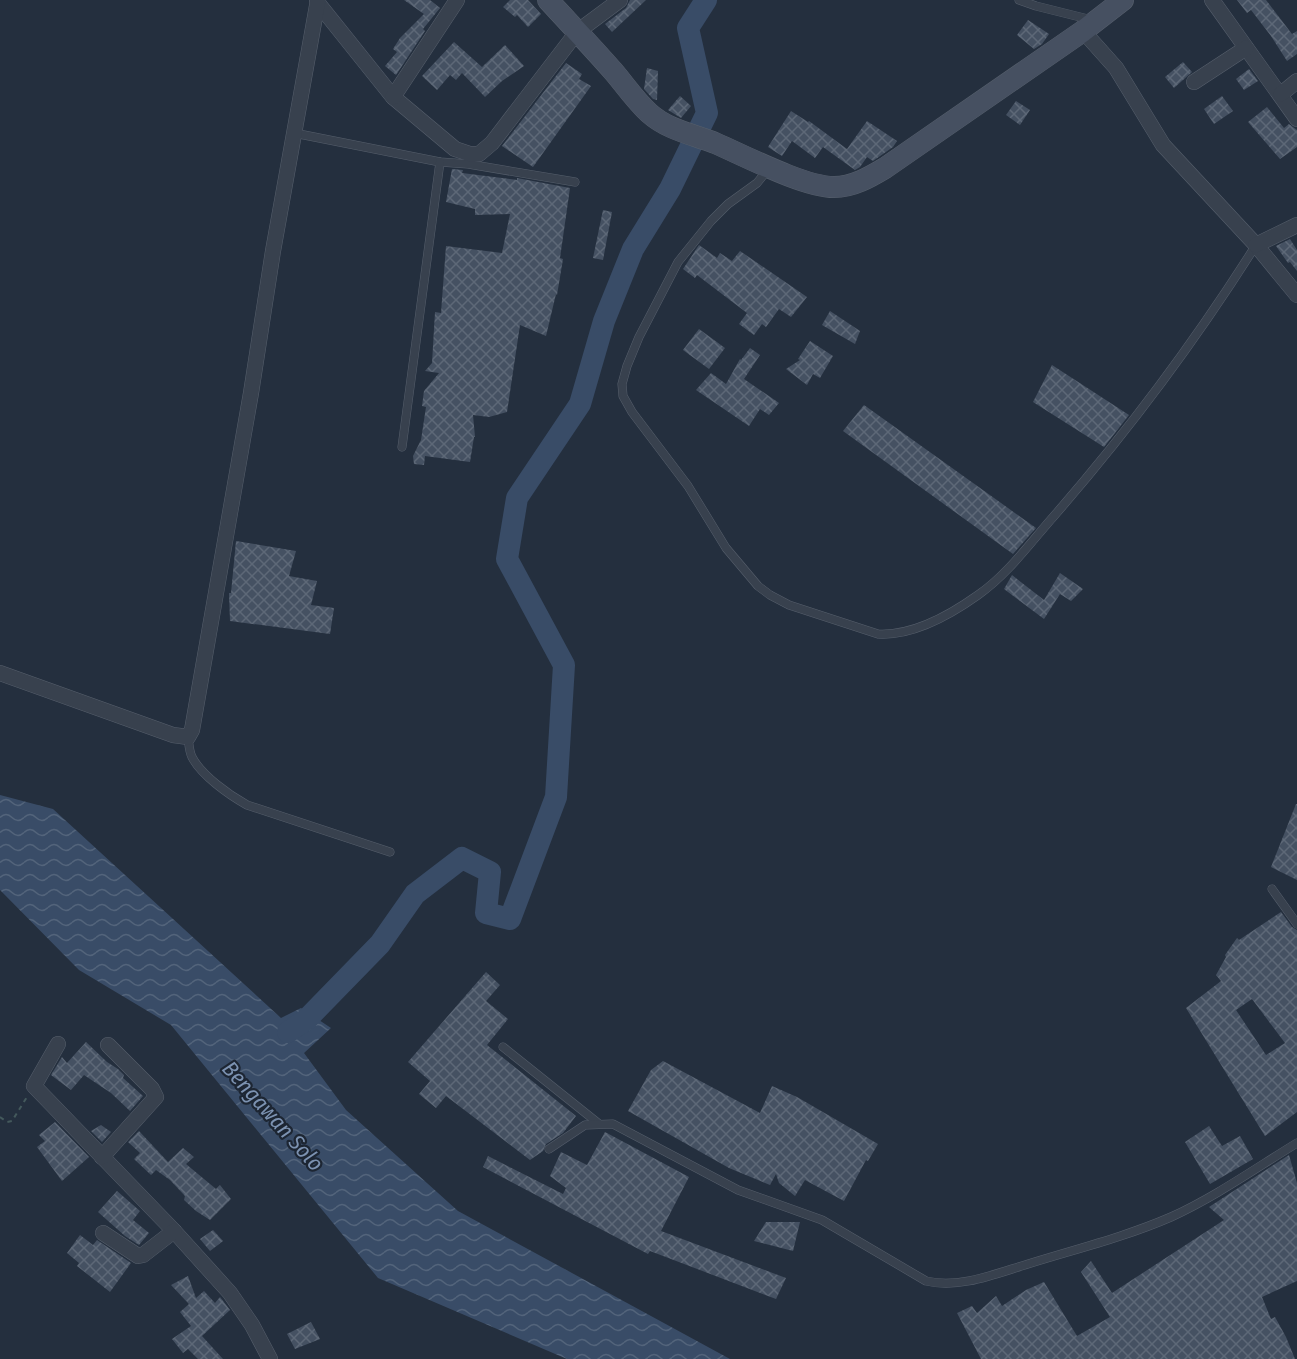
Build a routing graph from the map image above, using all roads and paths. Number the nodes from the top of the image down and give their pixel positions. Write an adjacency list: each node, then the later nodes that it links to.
1 (457, 0): 14 (street)
2 (548, 0): 9 (street)
3 (620, 0): 9 (street)
4 (1019, 0): 8 (lane)
5 (1123, 0): 8 (street)
6 (1212, 0): 10 (street)
7 (317, 1): 14 (street); 16 (street)
8 (1090, 26): 18 (street); 21 (street)
9 (577, 32): 14 (street); 18 (street)
10 (1246, 48): 12 (street); 13 (street)
11 (1297, 81): 13 (street)
12 (1194, 82)
13 (1281, 94): 15 (street)
14 (393, 97)
15 (1297, 119)
16 (294, 133): 17 (lane); 25 (street)
17 (440, 162): 19 (lane); 23 (lane)
18 (770, 167): 21 (lane)
19 (575, 182)
20 (1297, 225): 21 (street)
21 (1256, 245): 22 (street)
22 (1297, 295)
23 (402, 447)
24 (0, 673): 25 (street)
25 (188, 737): 26 (lane)
26 (390, 852)
27 (1272, 889): 28 (lane)
28 (1297, 924)
29 (58, 1044): 32 (street)
30 (108, 1045): 37 (street)
31 (503, 1047): 34 (lane)
32 (34, 1086): 33 (path); 37 (street)
33 (0, 1117)
34 (598, 1123): 35 (lane); 36 (lane)
35 (1297, 1143)
36 (549, 1149)
37 (102, 1157): 38 (street)
38 (174, 1231): 39 (street); 40 (street)
39 (102, 1233)
40 (270, 1359)

